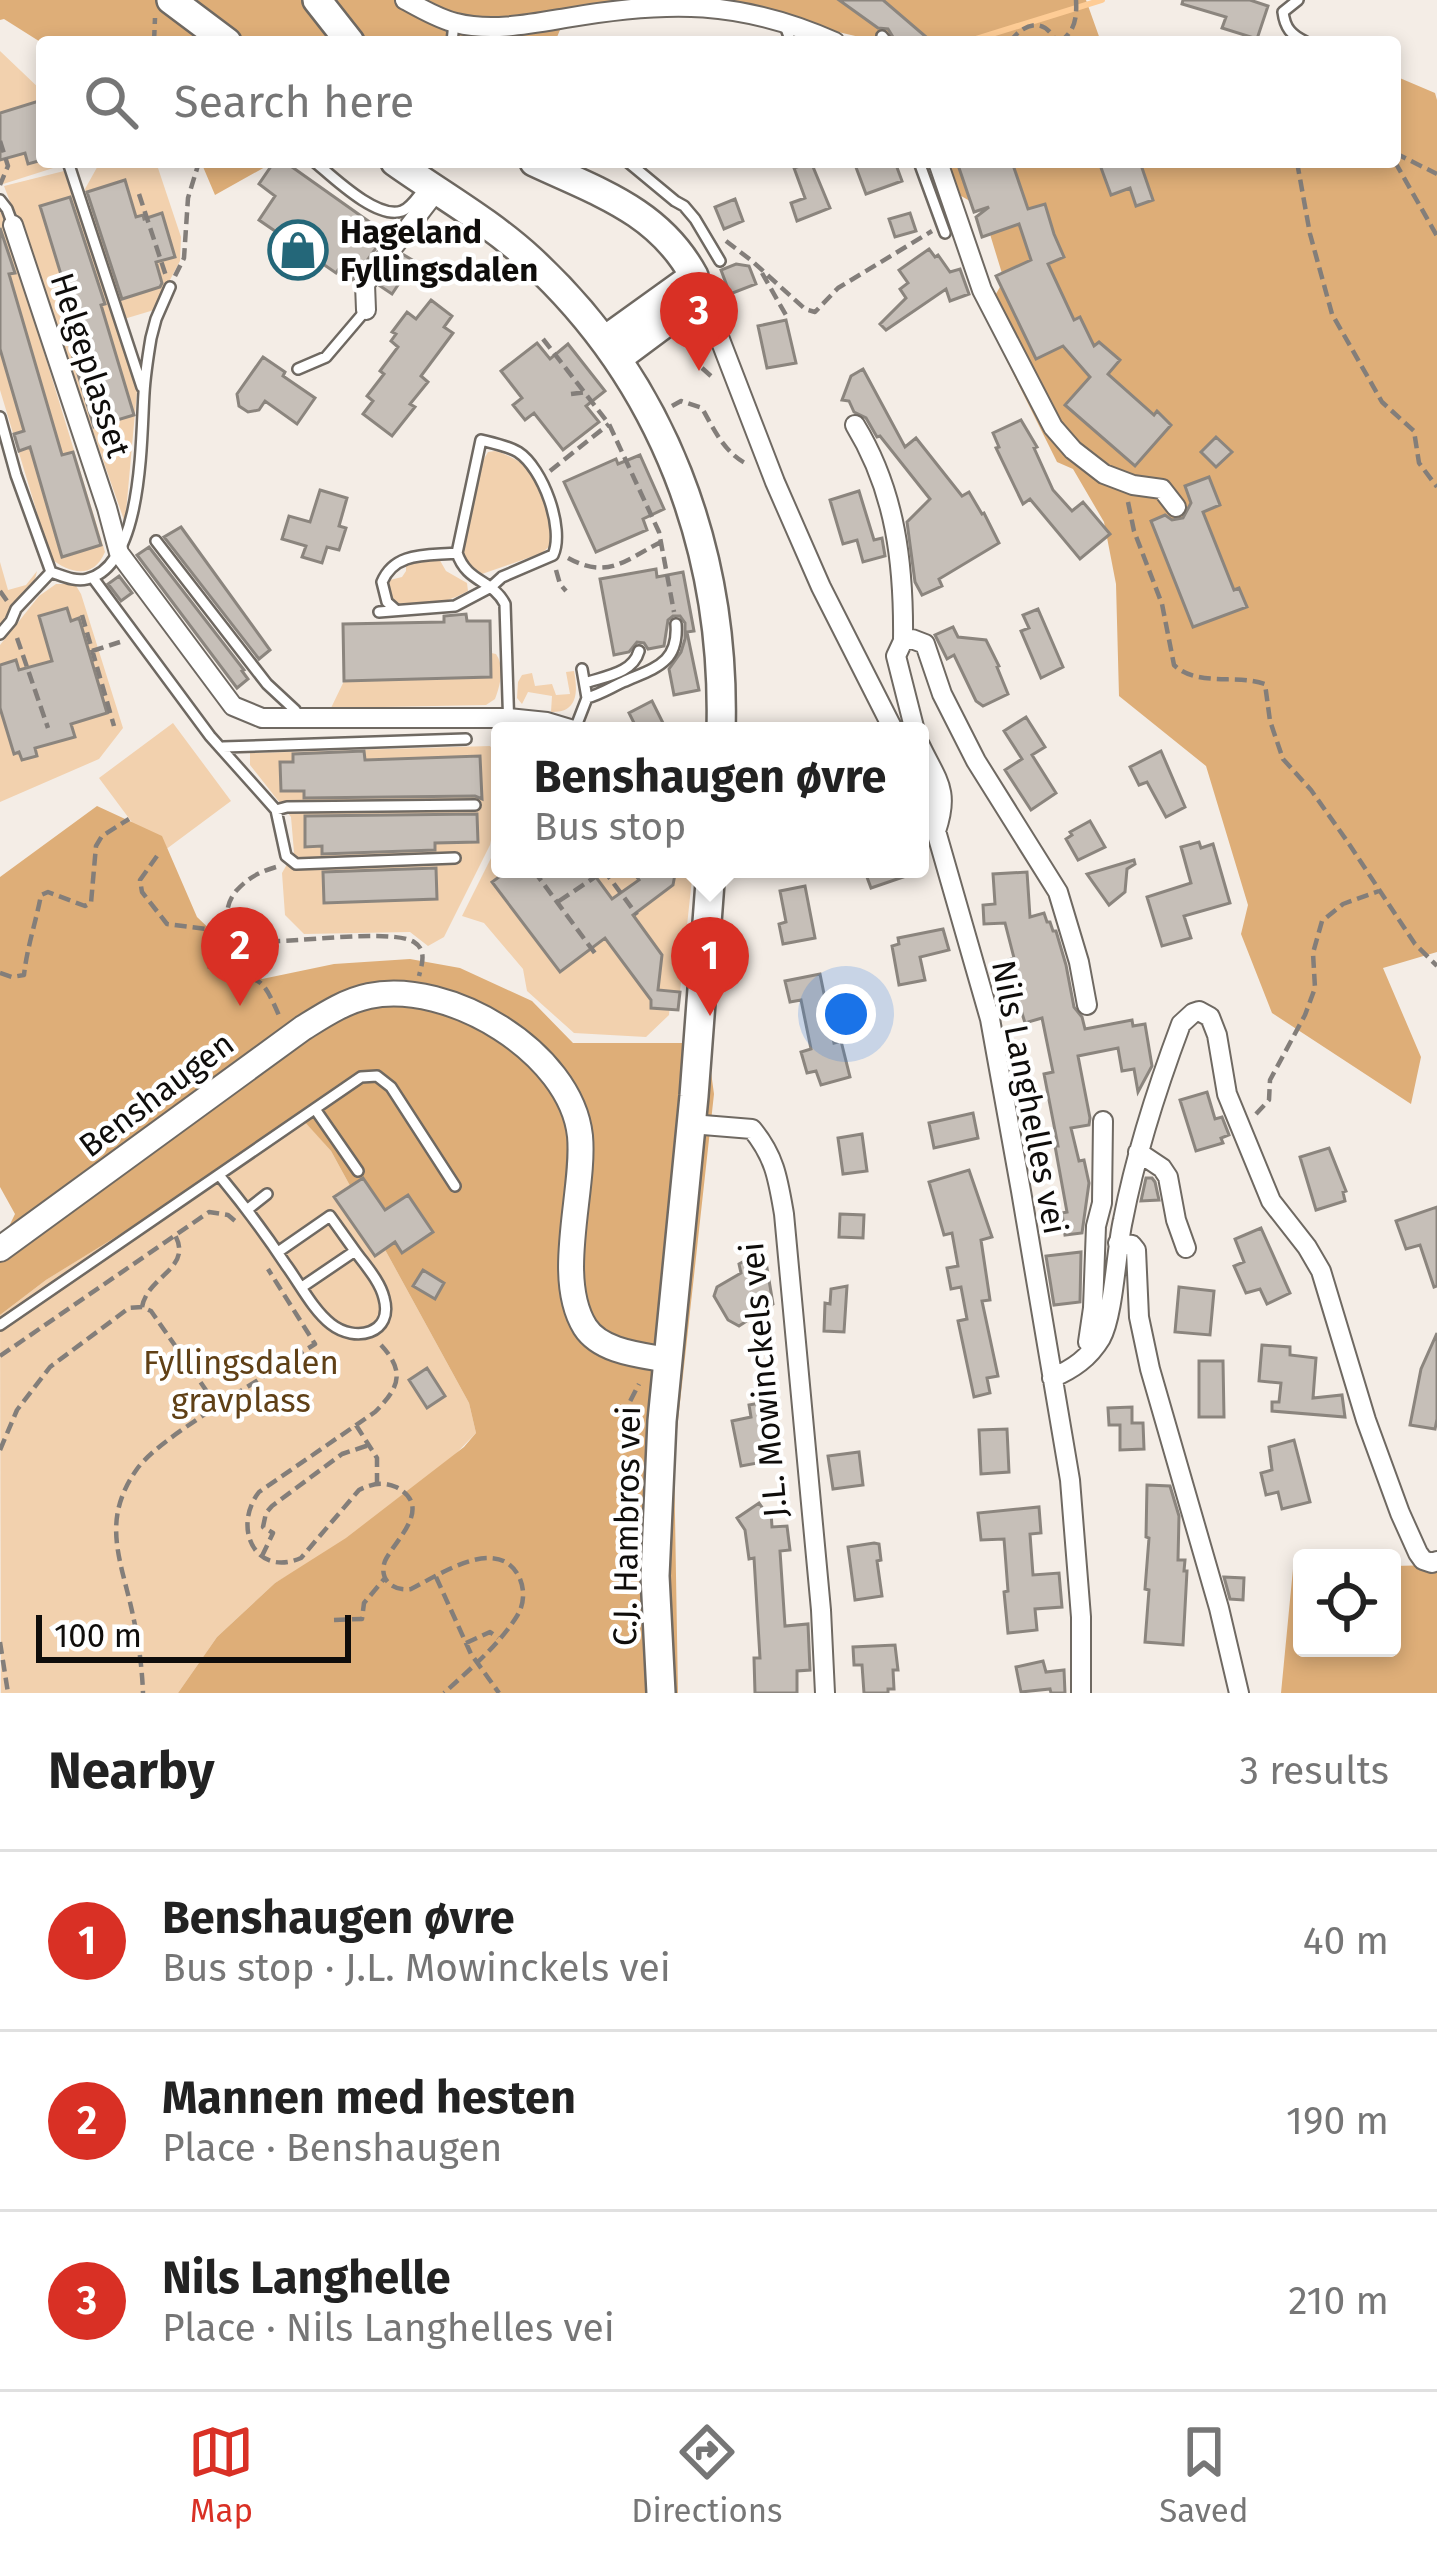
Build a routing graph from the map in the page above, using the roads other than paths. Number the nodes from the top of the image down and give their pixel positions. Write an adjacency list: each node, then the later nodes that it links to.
1 (316, 0): 10 (main road)
2 (405, 0): 8 (street)
3 (1298, 0): 13 (lane)
4 (746, 3): 6 (street); 7 (street)
5 (164, 7): 9 (main road)
6 (570, 10): 8 (street)
7 (783, 18): 11 (lane); 12 (street)
8 (453, 32)
9 (216, 36)
10 (345, 36)
11 (789, 36)
12 (823, 36)
13 (1293, 36)
14 (70, 168): 31 (lane, Helgeplasset)
15 (322, 168): 21 (lane)
16 (404, 168): 21 (main road)
17 (546, 168): 26 (main road)
18 (635, 168): 25 (lane)
19 (922, 168): 24 (lane)
20 (940, 168): 36 (street)
21 (432, 188): 28 (street); 29 (main road)
22 (0, 200): 23 (lane, Helgeplasset)
23 (13, 225): 38 (street, Helgeplasset)
24 (944, 229)
25 (720, 261)
26 (699, 285): 29 (main road); 56 (street)
27 (170, 287): 31 (lane, Helgeplasset)
28 (366, 310): 30 (lane)
29 (611, 350): 55 (main road)
30 (298, 369)
31 (144, 392): 38 (lane, Helgeplasset)
32 (0, 417): 34 (lane)
33 (856, 425): 47 (street)
34 (16, 475): 35 (lane); 40 (lane)
35 (0, 479)
36 (1176, 508)
37 (157, 541): 52 (lane)
38 (119, 553): 41 (lane); 52 (street, Helgeplasset)
39 (457, 553): 42 (lane); 42 (lane); 43 (lane)
40 (52, 572): 41 (lane); 46 (lane)
41 (93, 578): 60 (lane)
42 (491, 587): 43 (lane); 53 (lane)
43 (397, 611): 44 (lane)
44 (379, 612)
45 (676, 623): 51 (lane)
46 (0, 634)
47 (903, 641): 57 (street); 68 (street)
48 (639, 651): 50 (lane)
49 (582, 669): 50 (lane, Helgeplasset)
50 (585, 682): 51 (lane, Helgeplasset)
51 (587, 698): 54 (lane, Helgeplasset)
52 (301, 719): 58 (street, Helgeplasset)
53 (508, 722)
54 (579, 722)
55 (721, 722)
56 (889, 722)
57 (913, 722)
58 (491, 725)
59 (466, 739): 60 (lane)
60 (223, 748): 63 (lane)
61 (929, 766): 65 (street, Nils Langhelles vei)
62 (475, 805): 63 (lane)
63 (276, 810): 66 (lane)
64 (929, 810): 65 (street, Nils Langhelles vei)
65 (936, 831): 87 (street, Nils Langhelles vei)
66 (455, 858)
67 (710, 878): 71 (main road)
68 (1087, 1005)
69 (315, 1109): 73 (lane); 74 (lane); 75 (lane)
70 (1103, 1121): 85 (street, Nils Langhelles vei)
71 (691, 1124): 86 (main road); 90 (street, J.L. Mowinckels vei)
72 (1138, 1151): 78 (street, Nils Langhelles vei); 79 (street); 88 (street, Nils Langhelles vei)
73 (358, 1171)
74 (218, 1175): 77 (lane); 84 (lane)
75 (455, 1186)
76 (267, 1194): 77 (lane)
77 (248, 1209): 82 (lane)
78 (1118, 1243): 85 (street, Nils Langhelles vei); 92 (street, Nils Langhelles vei)
79 (1186, 1248)
80 (0, 1249): 86 (street, Benshaugen)
81 (355, 1251): 82 (lane); 83 (lane); 83 (lane)
82 (278, 1252): 83 (lane)
83 (302, 1288)
84 (0, 1325)
85 (1094, 1348): 87 (street)
86 (668, 1360): 89 (main road, C.J. Hambros vei)
87 (1052, 1378): 91 (street, Nils Langhelles vei)
88 (1437, 1561)
89 (661, 1693)
90 (825, 1693)
91 (1081, 1693)
92 (1239, 1693)

